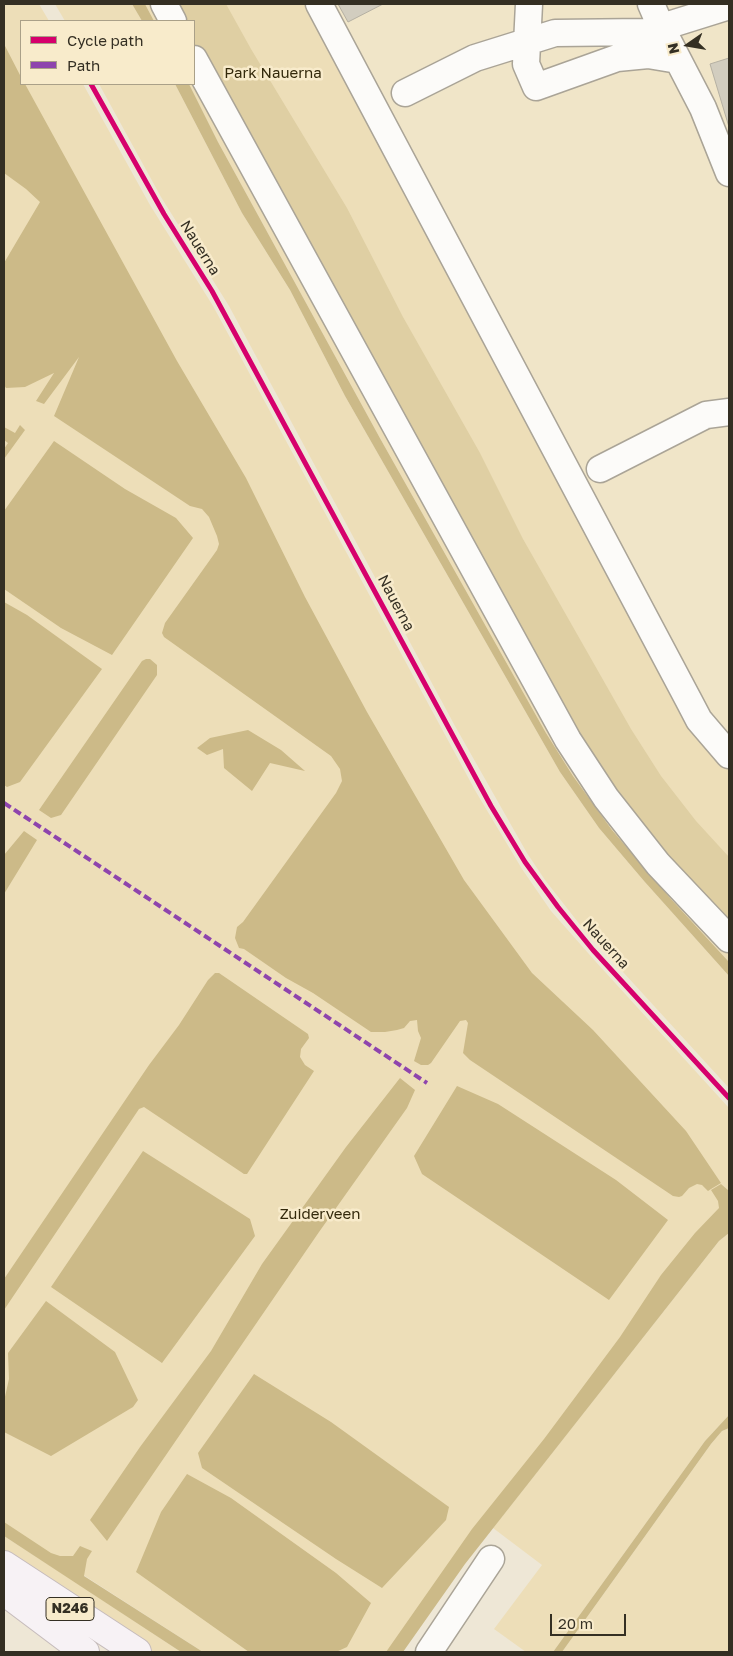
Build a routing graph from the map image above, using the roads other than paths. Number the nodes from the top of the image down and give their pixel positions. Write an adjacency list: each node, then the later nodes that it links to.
1 (164, 4): 6 (lane)
2 (319, 4): 15 (lane)
3 (529, 4): 8 (lane)
4 (651, 4): 7 (lane)
5 (729, 6): 7 (lane)
6 (172, 20)
7 (661, 28): 8 (lane); 10 (lane)
8 (526, 42): 10 (lane); 11 (lane)
9 (195, 60): 16 (lane)
10 (678, 60): 12 (lane)
11 (405, 93)
12 (729, 173)
13 (729, 412): 14 (lane)
14 (600, 469)
15 (729, 755)
16 (729, 939)
17 (491, 1559): 22 (lane)
18 (4, 1565): 21 (main road, N246)
19 (4, 1591): 20 (main road, N246)
20 (85, 1652)
21 (137, 1652)
22 (429, 1652)

